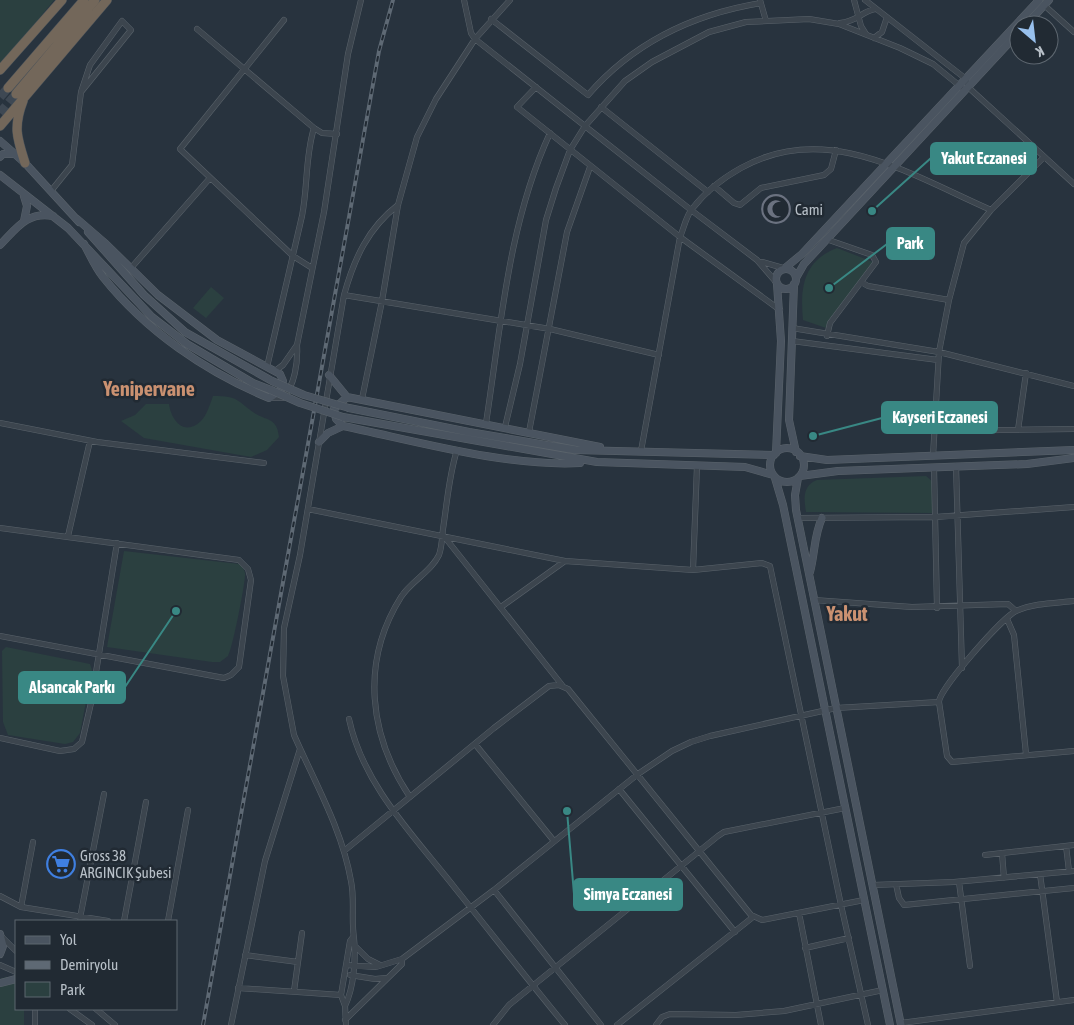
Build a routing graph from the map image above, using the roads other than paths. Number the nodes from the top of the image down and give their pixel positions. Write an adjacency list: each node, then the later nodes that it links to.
1 (64, 0): 28 (highway)
2 (84, 0): 32 (highway)
3 (95, 0): 35 (highway)
4 (107, 0): 36 (highway)
5 (353, 0): 11 (street)
6 (464, 0): 25 (street)
7 (510, 0): 17 (street)
8 (854, 0): 16 (street)
9 (865, 0): 13 (street)
10 (761, 1): 17 (street); 19 (street)
11 (360, 2): 43 (street)
12 (1044, 2): 14 (street); 22 (street); 29 (street)
13 (875, 9): 15 (street); 16 (street)
14 (1034, 15)
15 (887, 17): 24 (street); 29 (street)
16 (860, 18): 20 (street); 23 (street)
17 (491, 19): 25 (street)
18 (284, 20): 27 (street)
19 (766, 21): 20 (street); 37 (street)
20 (840, 24): 23 (street)
21 (197, 29): 27 (street)
22 (1074, 32)
23 (867, 35): 24 (street)
24 (874, 38): 31 (street)
25 (475, 39): 30 (street); 60 (street)
26 (1009, 43): 33 (street)
27 (246, 69): 41 (street); 54 (street)
28 (0, 70)
29 (966, 79): 31 (street); 33 (street)
30 (536, 87): 40 (street); 42 (street)
31 (959, 87): 33 (street); 51 (street)
32 (8, 88)
33 (968, 88): 49 (street); 51 (street)
34 (81, 92): 34 (street); 57 (street)
35 (16, 94)
36 (26, 94): 38 (highway); 39 (highway); 50 (highway)
37 (601, 107): 40 (street); 59 (street)
38 (0, 117)
39 (0, 126)
40 (585, 126): 45 (street); 61 (street)
41 (314, 128): 43 (street); 69 (street)
42 (550, 133): 45 (street); 81 (street)
43 (336, 134): 72 (street)
44 (0, 141): 47 (street)
45 (570, 150): 52 (street); 82 (street)
46 (836, 150): 51 (street); 56 (street); 56 (street)
47 (14, 154): 48 (street); 50 (street)
48 (0, 157)
49 (1044, 157): 55 (street); 62 (street)
50 (25, 163): 57 (street)
51 (890, 165): 62 (street); 67 (street); 73 (street)
52 (590, 166): 66 (street); 84 (street)
53 (0, 175): 58 (street)
54 (210, 178): 69 (street); 71 (street)
55 (1074, 184)
56 (714, 186): 59 (street)
57 (51, 191): 64 (street)
58 (23, 192): 63 (street); 65 (street)
59 (708, 192): 61 (street)
60 (398, 204): 77 (street); 79 (street)
61 (691, 210): 66 (street); 70 (street)
62 (991, 210): 78 (street)
63 (54, 216): 65 (street); 95 (street)
64 (77, 219): 71 (street); 109 (street, bridge)
65 (24, 221): 68 (street)
66 (680, 237): 80 (street); 89 (street)
67 (826, 239): 74 (street); 75 (street)
68 (0, 246)
69 (293, 256): 72 (street); 91 (street)
70 (757, 260): 73 (street); 76 (street)
71 (131, 268): 91 (street)
72 (312, 268): 87 (street)
73 (784, 268): 74 (street); 76 (street)
74 (795, 281): 76 (street); 83 (street)
75 (861, 282): 78 (street); 85 (street)
76 (776, 283): 80 (street)
77 (344, 295): 79 (street); 93 (street)
78 (949, 300): 88 (street)
79 (382, 301): 81 (street); 97 (street)
80 (780, 310): 112 (street)
81 (502, 322): 82 (street); 99 (street)
82 (525, 325): 84 (street); 101 (street)
83 (792, 328): 85 (street); 86 (street)
84 (550, 330): 89 (street); 104 (street)
85 (827, 336): 88 (street)
86 (792, 341): 90 (street); 113 (street)
87 (297, 344): 91 (street); 95 (street)
88 (939, 352): 90 (street); 92 (street)
89 (659, 355): 110 (street)
90 (938, 360): 105 (street)
91 (271, 369): 95 (street)
92 (1026, 373): 94 (street); 103 (street)
93 (329, 375): 96 (street); 107 (street)
94 (1074, 386)
95 (270, 394): 116 (street, bridge)
96 (347, 396): 97 (street); 100 (street)
97 (362, 399): 99 (street)
98 (0, 423): 106 (street)
99 (486, 424): 101 (street)
100 (343, 426): 107 (street); 108 (street)
101 (505, 427): 104 (street)
102 (1074, 429): 103 (street)
103 (1018, 430): 105 (street)
104 (530, 432): 109 (street)
105 (934, 432): 114 (street)
106 (90, 441): 117 (street); 131 (street)
107 (319, 442): 124 (street)
108 (457, 450): 116 (street); 130 (street)
109 (615, 450): 110 (street)
110 (641, 450): 112 (street)
111 (1074, 450): 114 (street)
112 (775, 454): 113 (street); 121 (street)
113 (798, 454): 114 (street); 122 (street)
114 (934, 456)
115 (1074, 458): 119 (street)
116 (596, 462): 118 (street)
117 (264, 463)
118 (697, 466): 121 (street); 134 (street)
119 (956, 466): 120 (street); 125 (street)
120 (934, 467): 122 (street); 126 (street)
121 (774, 477): 122 (street); 149 (street)
122 (799, 477): 127 (street)
123 (1074, 507): 125 (street)
124 (308, 509): 130 (street); 154 (street)
125 (957, 516): 126 (street); 140 (street)
126 (935, 517): 128 (street); 139 (street)
127 (797, 518): 128 (street); 135 (street)
128 (822, 518): 135 (street)
129 (0, 528): 131 (street)
130 (442, 535): 133 (street); 138 (street); 160 (street)
131 (68, 536): 132 (street)
132 (117, 543): 144 (street); 144 (street)
133 (565, 561): 134 (street); 138 (street)
134 (693, 570): 150 (street)
135 (809, 574): 136 (street)
136 (814, 600): 139 (street); 148 (street)
137 (1074, 601): 141 (street)
138 (501, 607): 146 (street)
139 (936, 608): 140 (street)
140 (959, 608): 141 (street); 145 (street)
141 (1016, 611): 142 (street)
142 (1007, 619): 145 (street); 156 (street)
143 (0, 636): 144 (street)
144 (98, 654): 152 (street)
145 (962, 668): 147 (street)
146 (562, 686): 153 (street); 157 (street)
147 (939, 702): 148 (street); 156 (street)
148 (836, 708): 149 (street); 180 (street)
149 (825, 711): 150 (street); 162 (street)
150 (802, 716): 157 (street); 165 (street)
151 (349, 719): 164 (street)
152 (0, 738)
153 (474, 744): 160 (street); 166 (street)
154 (300, 748): 170 (street); 205 (street)
155 (1074, 751): 156 (street)
156 (1026, 754)
157 (638, 774): 158 (street); 171 (street)
158 (619, 789): 166 (street); 174 (street)
159 (104, 794): 192 (street)
160 (410, 798): 164 (street)
161 (146, 802): 194 (street)
162 (845, 808): 165 (street); 185 (street)
163 (188, 810): 195 (street)
164 (394, 811): 170 (street); 189 (street)
165 (822, 813): 171 (street); 187 (street)
166 (554, 841): 182 (street)
167 (33, 842): 188 (street)
168 (1074, 845): 169 (street)
169 (1066, 846): 172 (street); 175 (street)
170 (344, 851): 199 (street)
171 (698, 851): 174 (street); 191 (street)
172 (1002, 853): 173 (street); 177 (street)
173 (985, 855)
174 (680, 866): 196 (street); 213 (street)
175 (1072, 871): 176 (street)
176 (1040, 874): 177 (street); 183 (street)
177 (1004, 878): 178 (street)
178 (959, 882): 179 (street); 186 (street)
179 (896, 884): 180 (street); 186 (street)
180 (873, 885): 234 (street)
181 (1074, 888): 183 (street)
182 (494, 890): 189 (street); 213 (street)
183 (1042, 891): 186 (street); 227 (street)
184 (0, 896): 188 (street)
185 (864, 900): 187 (street); 222 (street)
186 (960, 900): 212 (street)
187 (841, 905): 190 (street); 200 (street)
188 (21, 907): 192 (street)
189 (471, 908): 206 (street); 220 (street)
190 (799, 913): 191 (street); 202 (street)
191 (754, 917): 196 (street)
192 (80, 918): 193 (street)
193 (99, 920)
194 (124, 920)
195 (168, 920)
196 (734, 932): 242 (street)
197 (302, 933): 207 (street)
198 (1, 935): 203 (street); 204 (street)
199 (353, 937): 201 (street); 209 (street)
200 (848, 938): 202 (street); 225 (street)
201 (354, 945): 210 (street); 211 (street)
202 (806, 948): 228 (street)
203 (15, 950)
204 (0, 954)
205 (245, 955): 207 (street); 221 (street)
206 (402, 959): 211 (street); 217 (street)
207 (298, 962): 223 (street)
208 (0, 965): 214 (street)
209 (346, 965): 210 (street); 215 (street)
210 (353, 966): 211 (street); 216 (street)
211 (383, 966)
212 (970, 966)
213 (555, 967): 220 (street); 241 (street)
214 (15, 972)
215 (344, 974): 216 (street); 224 (street)
216 (352, 976): 217 (street); 229 (street)
217 (387, 977): 233 (street)
218 (15, 979): 219 (street)
219 (0, 983)
220 (533, 986): 239 (street); 240 (street)
221 (238, 988): 223 (street); 238 (street)
222 (883, 990): 225 (street); 246 (street)
223 (294, 991): 224 (street)
224 (341, 995): 229 (street)
225 (862, 995): 228 (street); 245 (street)
226 (1074, 1000): 227 (street)
227 (1057, 1002): 234 (street)
228 (816, 1004): 243 (street); 244 (street)
229 (345, 1006): 233 (street)
230 (35, 1010): 235 (street)
231 (71, 1010): 236 (street)
232 (97, 1010): 237 (street)
233 (346, 1023)
234 (901, 1024)
235 (35, 1025)
236 (92, 1025)
237 (115, 1025)
238 (231, 1025)
239 (493, 1025)
240 (565, 1025)
241 (600, 1025)
242 (617, 1025)
243 (656, 1025)
244 (821, 1025)
245 (868, 1025)
246 (890, 1025)

